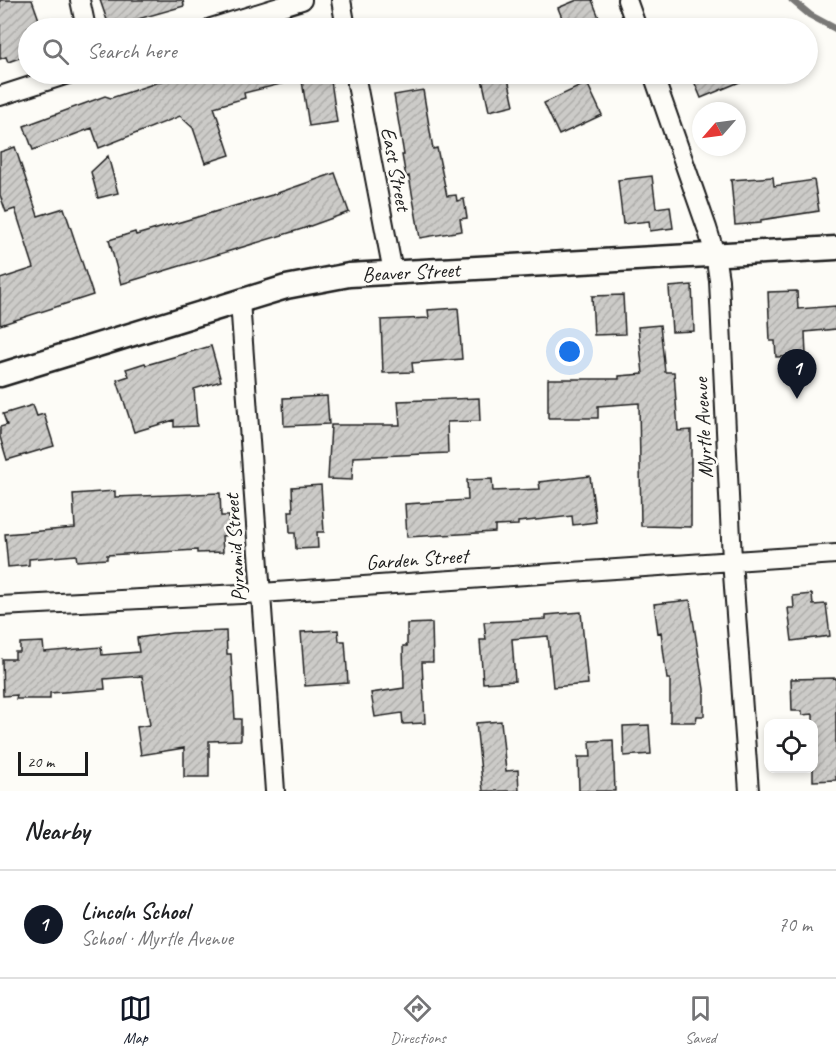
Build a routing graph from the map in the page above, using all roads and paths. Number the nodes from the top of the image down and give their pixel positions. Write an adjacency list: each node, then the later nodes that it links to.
1 (80, 0): 5 (street)
2 (302, 0): 6 (street)
3 (341, 0): 7 (street)
4 (627, 0): 8 (street)
5 (84, 18)
6 (244, 18)
7 (344, 18)
8 (633, 18)
9 (37, 84): 12 (street)
10 (357, 84): 15 (street, East Street)
11 (656, 84): 14 (street, Myrtle Avenue)
12 (0, 96)
13 (836, 248): 14 (street, Beaver Street)
14 (715, 254): 15 (street, Beaver Street); 19 (street, Myrtle Avenue)
15 (393, 272): 16 (street, Beaver Street)
16 (240, 301): 17 (street, Beaver Street); 20 (street, Pyramid Street)
17 (0, 375)
18 (836, 554): 19 (street, Garden Street)
19 (732, 560): 20 (street, Garden Street); 23 (street, Myrtle Avenue)
20 (261, 593): 21 (street, Garden Street); 22 (street, Pyramid Street)
21 (0, 606)
22 (275, 791)
23 (749, 791)

